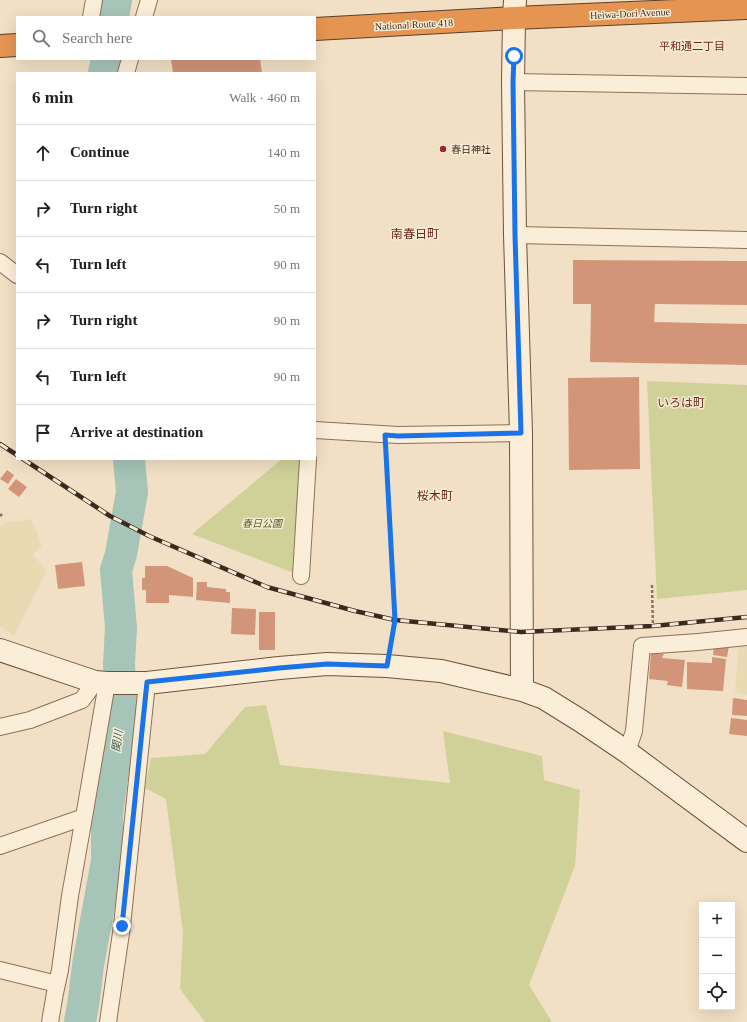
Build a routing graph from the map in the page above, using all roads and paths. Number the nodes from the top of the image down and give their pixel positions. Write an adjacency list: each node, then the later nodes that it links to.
1 (94, 0): 5 (street)
2 (149, 0): 6 (street)
3 (747, 8): 4 (highway, Heiwa-Dori Avenue)
4 (515, 9): 7 (highway, National Route 418); 12 (street)
5 (91, 16)
6 (144, 16)
7 (316, 29)
8 (16, 45): 9 (highway)
9 (0, 46)
10 (130, 60): 11 (street)
11 (126, 72)
12 (513, 82): 13 (street); 14 (street)
13 (747, 86)
14 (515, 235): 15 (street); 19 (street)
15 (747, 240)
16 (0, 262): 17 (street)
17 (16, 274)
18 (316, 430): 20 (street)
19 (521, 433): 20 (street); 30 (street)
20 (385, 435): 27 (path)
21 (308, 460): 22 (street)
22 (301, 576)
23 (652, 585): 25 (path)
24 (747, 637): 25 (street)
25 (653, 645): 32 (street)
26 (0, 650): 28 (street)
27 (387, 666): 29 (street); 30 (street)
28 (101, 682): 29 (street); 31 (street); 33 (street)
29 (147, 682): 39 (street)
30 (522, 690): 32 (street)
31 (0, 727)
32 (627, 752): 34 (street)
33 (84, 817): 35 (street); 37 (street)
34 (747, 841)
35 (0, 846)
36 (0, 970): 37 (street)
37 (57, 984): 38 (street)
38 (50, 1022)
39 (108, 1022)

